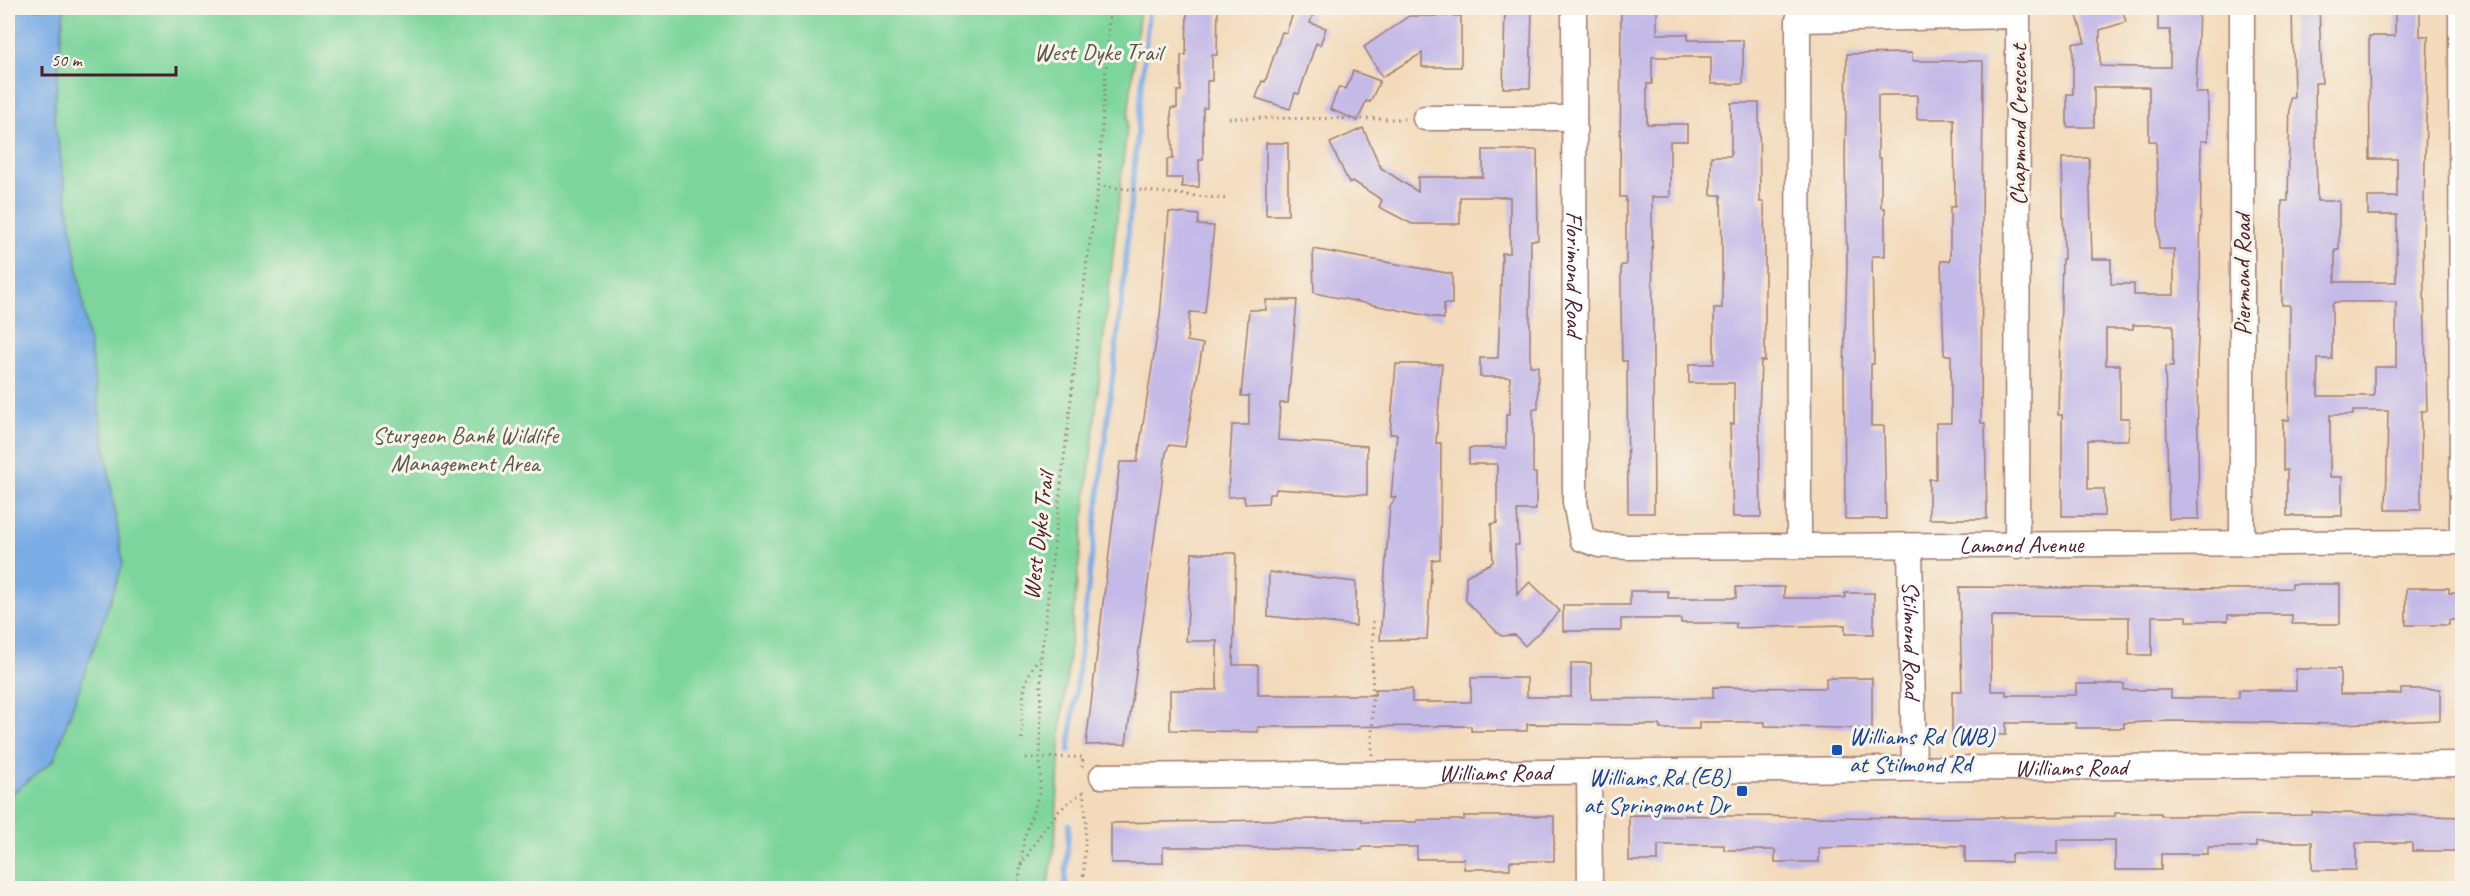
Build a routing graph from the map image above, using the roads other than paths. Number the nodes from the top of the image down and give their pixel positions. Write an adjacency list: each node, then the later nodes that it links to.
1 (1574, 8): 5 (street, Florimond Road)
2 (2242, 8): 8 (street, Piermond Road)
3 (2461, 8): 7 (street)
4 (1425, 118): 5 (street)
5 (1574, 118): 6 (street, Florimond Road)
6 (1582, 539): 9 (street, Lamond Avenue)
7 (2463, 542): 8 (street, Lamond Avenue)
8 (2242, 543): 10 (street, Lamond Avenue)
9 (1798, 545): 10 (street, Chapmond Crescent); 11 (street, Lamond Avenue)
10 (2017, 546): 11 (street, Lamond Avenue)
11 (1910, 547): 13 (street, Stilmond Road)
12 (2463, 764): 13 (street, Williams Road)
13 (1914, 768): 14 (street, Williams Road)
14 (1589, 772): 15 (street, Williams Road); 16 (street)
15 (1102, 776)
16 (1590, 888)

